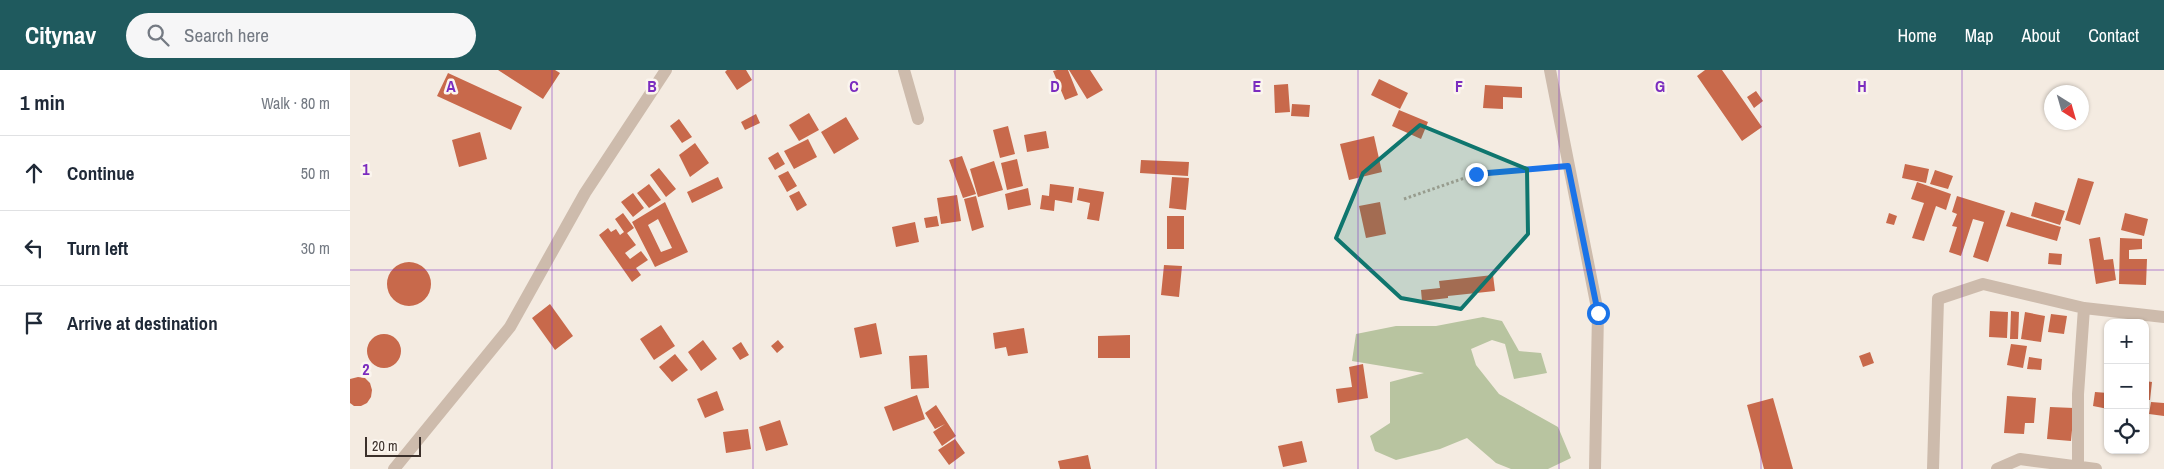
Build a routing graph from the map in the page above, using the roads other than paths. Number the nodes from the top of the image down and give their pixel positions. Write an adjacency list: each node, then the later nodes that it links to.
1 (666, 70): 8 (street)
2 (904, 70): 4 (street)
3 (1550, 70): 9 (street)
4 (918, 119)
5 (2084, 308): 6 (street); 7 (street); 10 (street)
6 (2164, 317)
7 (2078, 467): 11 (street); 12 (street)
8 (394, 469)
9 (1595, 469)
10 (1933, 469)
11 (1997, 469)
12 (2096, 469)

